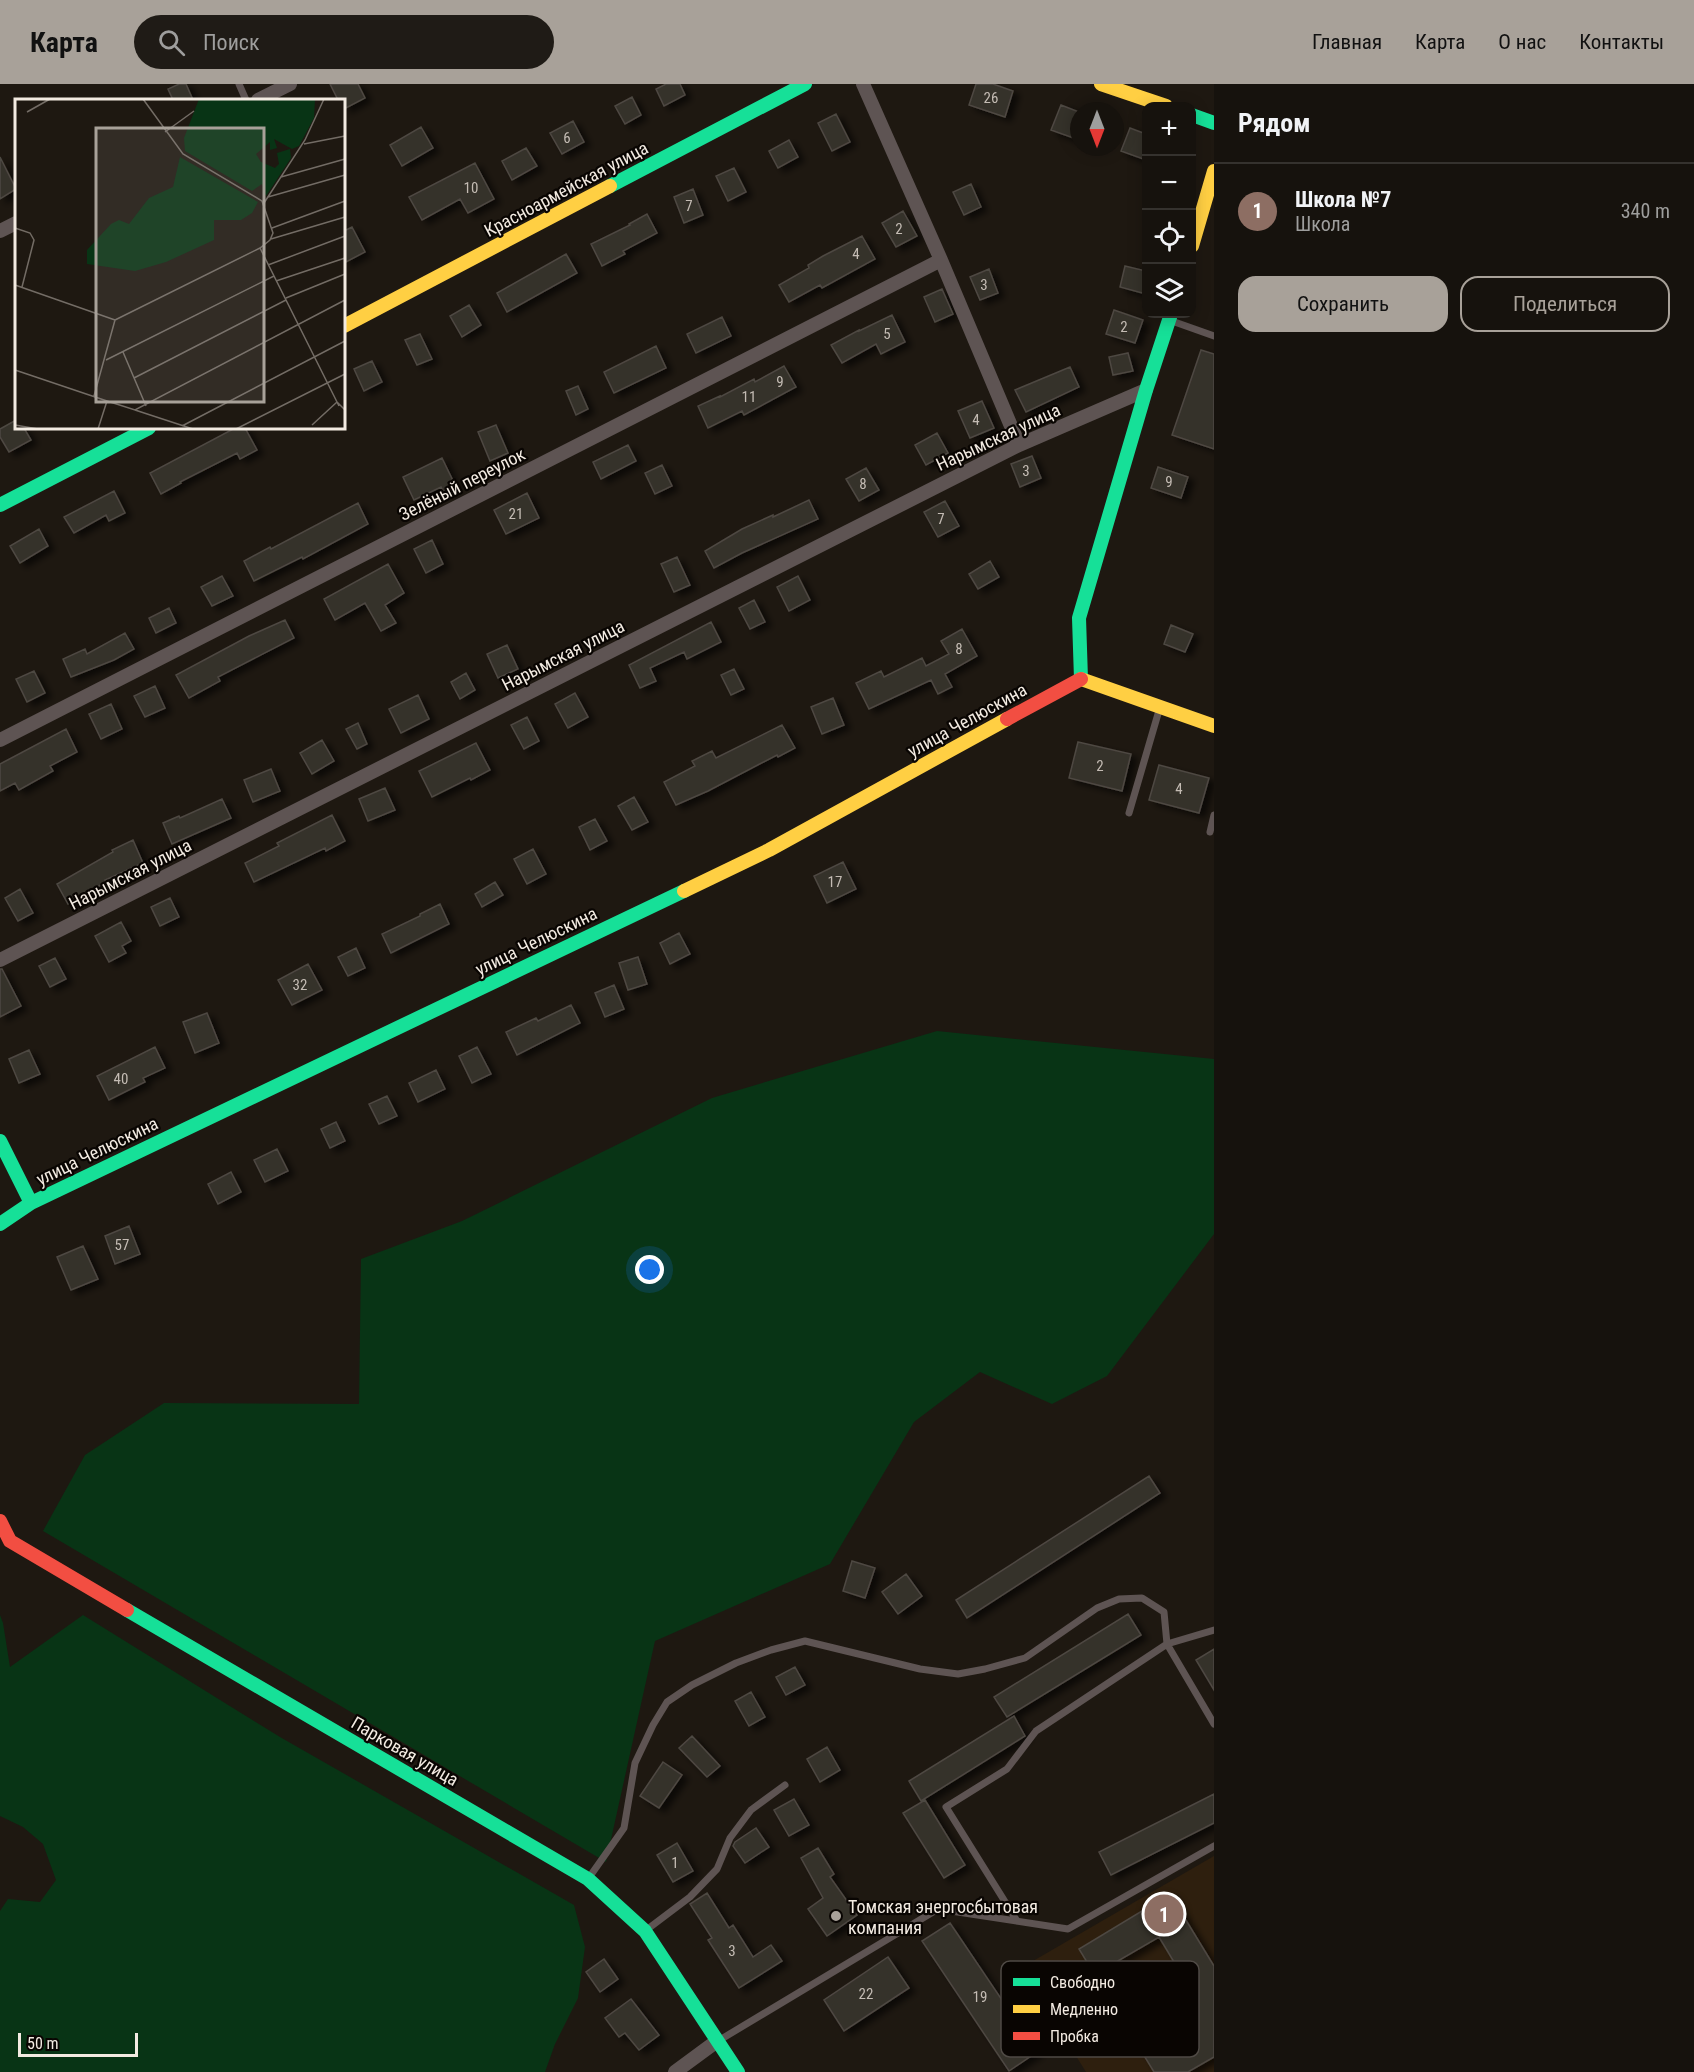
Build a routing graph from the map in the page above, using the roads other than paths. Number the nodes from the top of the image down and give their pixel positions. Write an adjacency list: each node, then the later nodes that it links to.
1 (239, 84): 7 (lane)
2 (290, 84): 8 (street)
3 (805, 84): 19 (street, Красноармейская улица)
4 (863, 84): 16 (street)
5 (1101, 84): 6 (street)
6 (1137, 90): 9 (street)
7 (246, 99)
8 (260, 99)
9 (1159, 102)
10 (1196, 117): 11 (street)
11 (1214, 123)
12 (1214, 171): 14 (street)
13 (15, 224): 15 (street)
14 (1196, 230)
15 (0, 231)
16 (941, 260): 23 (street); 28 (street, Зелёный переулок)
17 (1170, 318): 21 (street)
18 (1172, 318): 20 (lane)
19 (345, 325)
20 (1214, 336)
21 (1146, 390): 23 (street, Нарымская улица); 25 (street)
22 (147, 429): 24 (street)
23 (1018, 445): 32 (street, Нарымская улица)
24 (0, 505)
25 (1081, 679): 26 (street); 34 (street, улица Челюскина)
26 (1160, 707): 27 (street); 29 (lane)
27 (1214, 726)
28 (0, 740)
29 (1129, 813)
30 (1214, 815): 31 (lane)
31 (1210, 832)
32 (0, 960)
33 (0, 1141): 34 (street)
34 (31, 1203): 35 (street, улица Челюскина)
35 (0, 1224)
36 (1, 1526): 42 (street, Парковая улица)
37 (1214, 1630): 38 (lane)
38 (1167, 1644): 39 (lane); 42 (lane); 43 (lane)
39 (1214, 1724)
40 (785, 1785): 44 (lane)
41 (1214, 1846): 43 (lane)
42 (588, 1879): 44 (street, Парковая улица)
43 (1017, 1921): 45 (lane)
44 (645, 1931): 45 (street, Парковая улица)
45 (717, 2041): 46 (street); 47 (street, Парковая улица)
46 (675, 2072)
47 (738, 2072)

